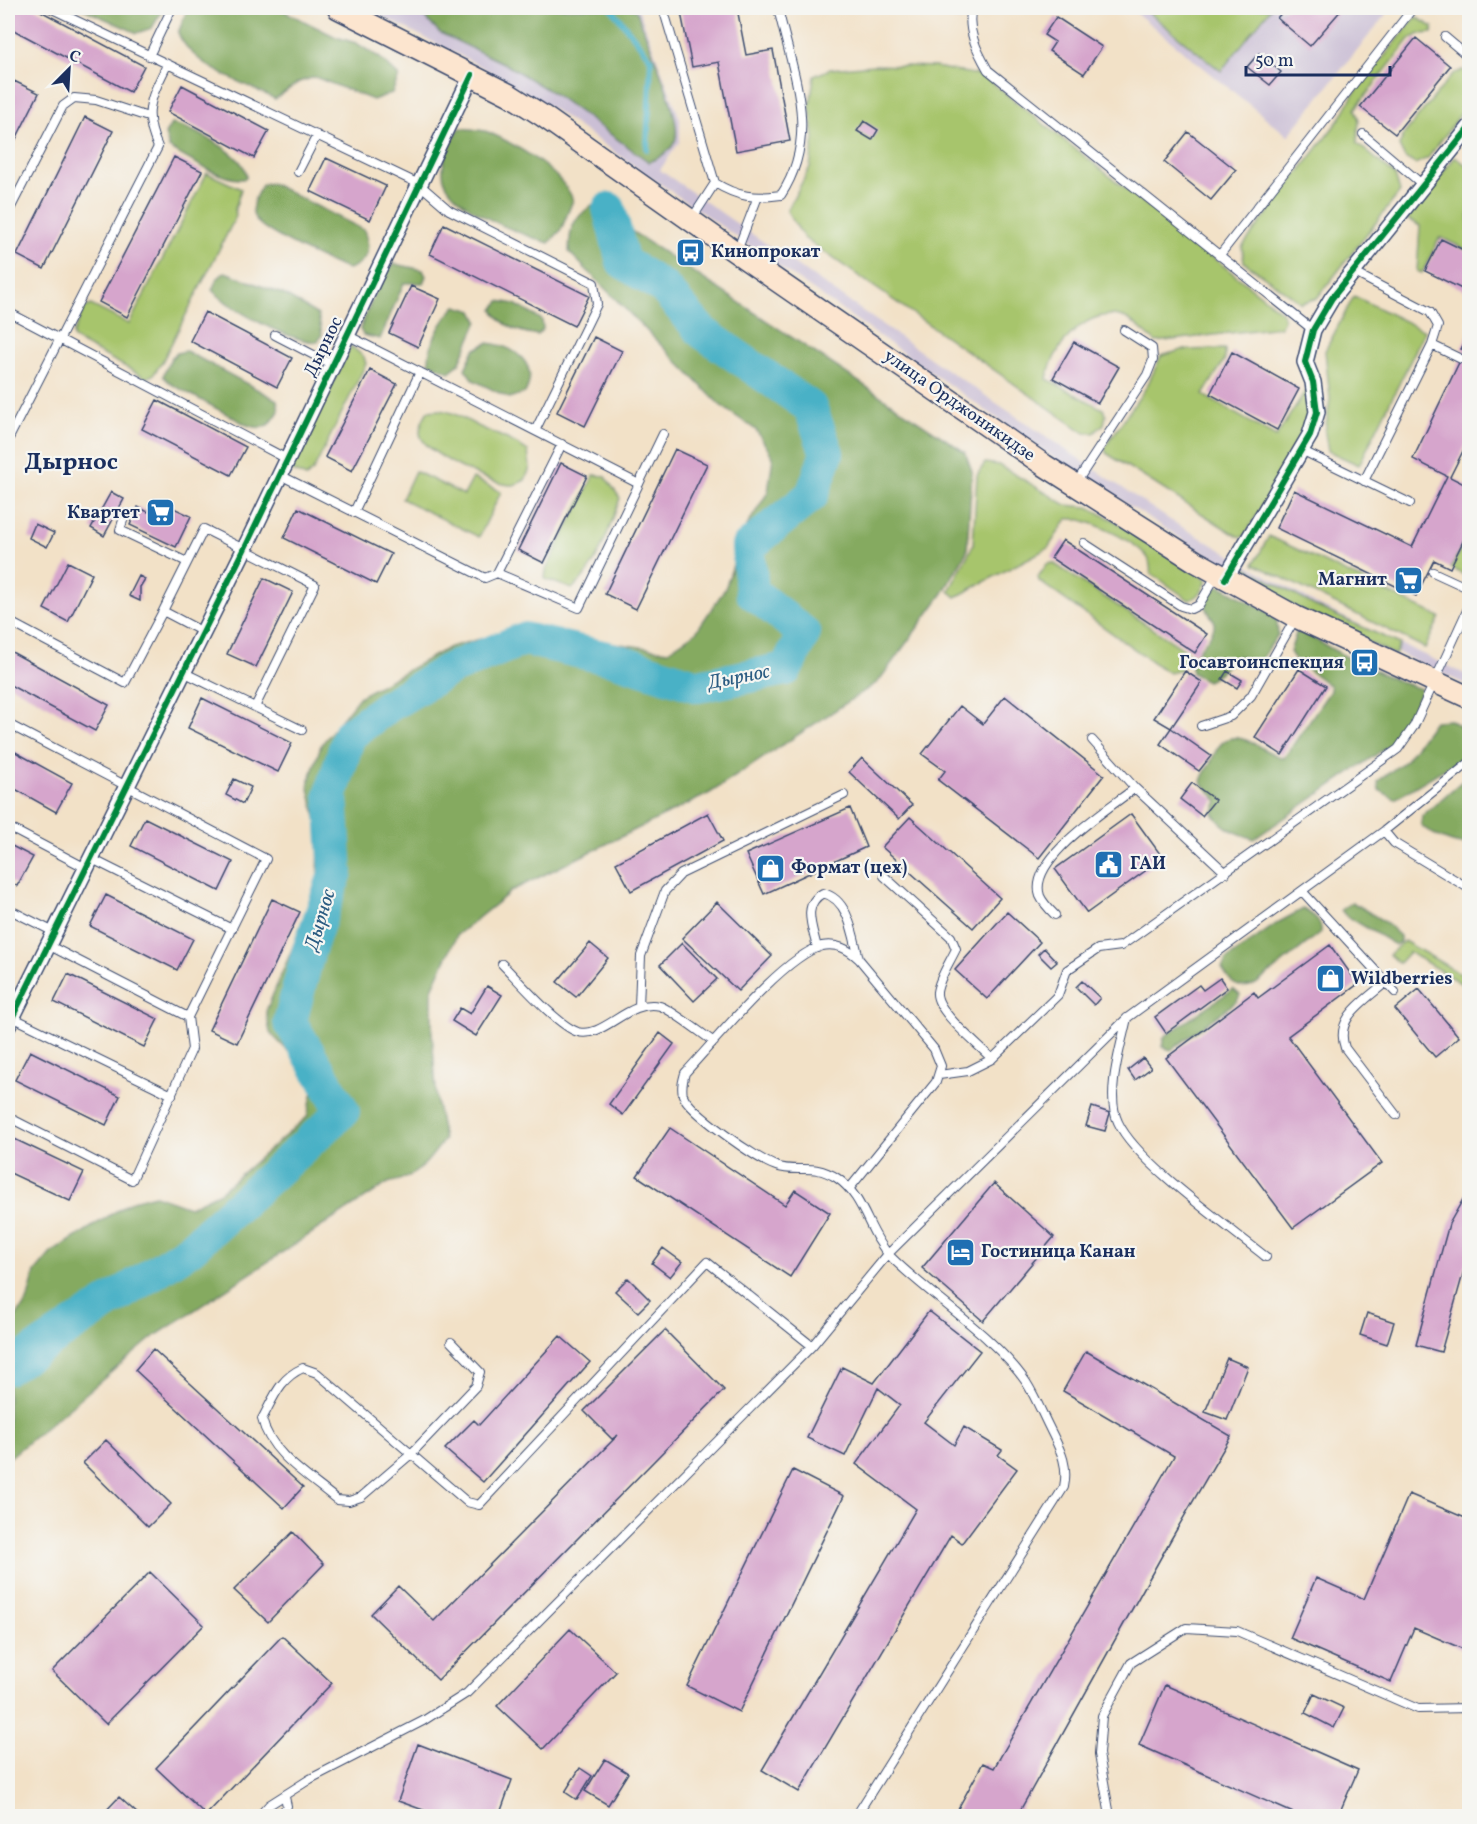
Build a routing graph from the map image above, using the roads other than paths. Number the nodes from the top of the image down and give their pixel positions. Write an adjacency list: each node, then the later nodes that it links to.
1 (50, 8): 11 (lane)
2 (172, 8): 11 (lane)
3 (663, 8): 20 (lane)
4 (772, 8): 9 (lane)
5 (778, 8): 9 (lane)
6 (972, 8): 27 (lane)
7 (1413, 8): 27 (lane)
8 (346, 9): 14 (main road, улица Орджоникидзе)
9 (783, 29): 23 (lane)
10 (1445, 37): 12 (lane)
11 (149, 56): 13 (lane)
12 (1470, 58)
13 (167, 65): 15 (lane); 18 (lane)
14 (472, 75): 21 (street, Дырнос); 25 (main road, улица Орджоникидзе)
15 (148, 117): 24 (lane); 34 (lane)
16 (1470, 127): 22 (street)
17 (1362, 134): 22 (lane)
18 (317, 135): 19 (lane); 21 (lane)
19 (298, 172)
20 (715, 183): 23 (lane); 25 (lane)
21 (419, 184): 33 (street, Дырнос); 39 (lane)
22 (1424, 184): 28 (street)
23 (757, 199): 26 (lane)
24 (8, 213)
25 (690, 221): 26 (main road, улица Орджоникидзе)
26 (736, 253): 48 (main road, улица Орджоникидзе)
27 (1220, 256): 31 (lane)
28 (1353, 272): 31 (street); 35 (lane)
29 (8, 312): 34 (lane)
30 (1124, 330): 48 (lane)
31 (1313, 330): 43 (street)
32 (275, 335): 37 (lane)
33 (347, 335): 37 (street, Дырнос); 38 (lane)
34 (59, 339): 41 (lane); 44 (lane)
35 (1432, 345): 36 (lane); 46 (lane)
36 (1461, 359)
37 (333, 365): 44 (street, Дырнос)
38 (420, 372): 39 (lane); 50 (lane)
39 (535, 431): 42 (lane)
40 (663, 434): 47 (lane)
41 (8, 440)
42 (562, 444): 47 (lane); 56 (lane)
43 (1301, 450): 46 (lane); 57 (street)
44 (287, 459): 45 (street, Дырнос)
45 (280, 475): 50 (lane); 53 (street, Дырнос)
46 (1364, 481): 49 (lane)
47 (639, 484): 56 (lane)
48 (1075, 485): 57 (main road, улица Орджоникидзе)
49 (1410, 503)
50 (354, 512): 56 (lane)
51 (125, 514): 54 (lane)
52 (1084, 543): 57 (lane)
53 (244, 550): 54 (lane); 63 (street, Дырнос); 67 (lane)
54 (188, 562): 60 (lane)
55 (1433, 572): 58 (lane)
56 (497, 573)
57 (1221, 577): 61 (main road, улица Орджоникидзе)
58 (1470, 589)
59 (1470, 604): 65 (lane)
60 (163, 611): 62 (lane); 63 (lane)
61 (1296, 617): 65 (main road, улица Орджоникидзе); 69 (lane)
62 (8, 621)
63 (203, 632): 64 (street, Дырнос)
64 (183, 672): 67 (lane); 73 (street, Дырнос)
65 (1433, 682): 66 (main road, улица Орджоникидзе); 79 (lane)
66 (1470, 699)
67 (255, 707): 70 (lane)
68 (8, 724): 73 (lane)
69 (1201, 726)
70 (302, 730)
71 (1092, 740): 74 (lane)
72 (1470, 762): 77 (lane)
73 (126, 788): 78 (street, Дырнос); 85 (lane)
74 (1135, 788): 79 (lane); 84 (lane)
75 (844, 795): 92 (lane)
76 (8, 827): 78 (lane)
77 (1384, 831): 81 (lane); 82 (lane)
78 (88, 863): 85 (lane); 86 (street, Дырнос)
79 (1226, 873): 97 (lane)
80 (884, 876): 97 (lane)
81 (1470, 889)
82 (1302, 891): 90 (lane); 94 (lane)
83 (8, 909): 86 (lane)
84 (1055, 915)
85 (232, 929): 93 (lane)
86 (51, 939): 93 (lane); 95 (street, Дырнос)
87 (817, 948): 88 (lane); 88 (lane); 96 (lane)
88 (859, 958): 98 (lane)
89 (502, 964): 92 (lane)
90 (1386, 982): 91 (lane); 100 (lane)
91 (1395, 992)
92 (639, 1006): 96 (lane)
93 (188, 1017): 99 (lane)
94 (1127, 1018): 103 (lane); 104 (lane)
95 (10, 1021): 99 (lane)
96 (714, 1042): 102 (lane)
97 (992, 1059): 98 (lane)
98 (939, 1075): 102 (lane)
99 (171, 1095): 101 (lane)
100 (1395, 1115)
101 (8, 1118)
102 (849, 1189): 103 (lane)
103 (888, 1254): 106 (lane); 112 (lane)
104 (1266, 1257)
105 (451, 1342): 107 (lane)
106 (812, 1346): 107 (lane); 109 (lane)
107 (410, 1455): 107 (lane)
108 (1470, 1708): 113 (lane)
109 (285, 1797): 110 (lane); 111 (lane)
110 (259, 1816)
111 (280, 1816)
112 (856, 1816)
113 (1112, 1816)

